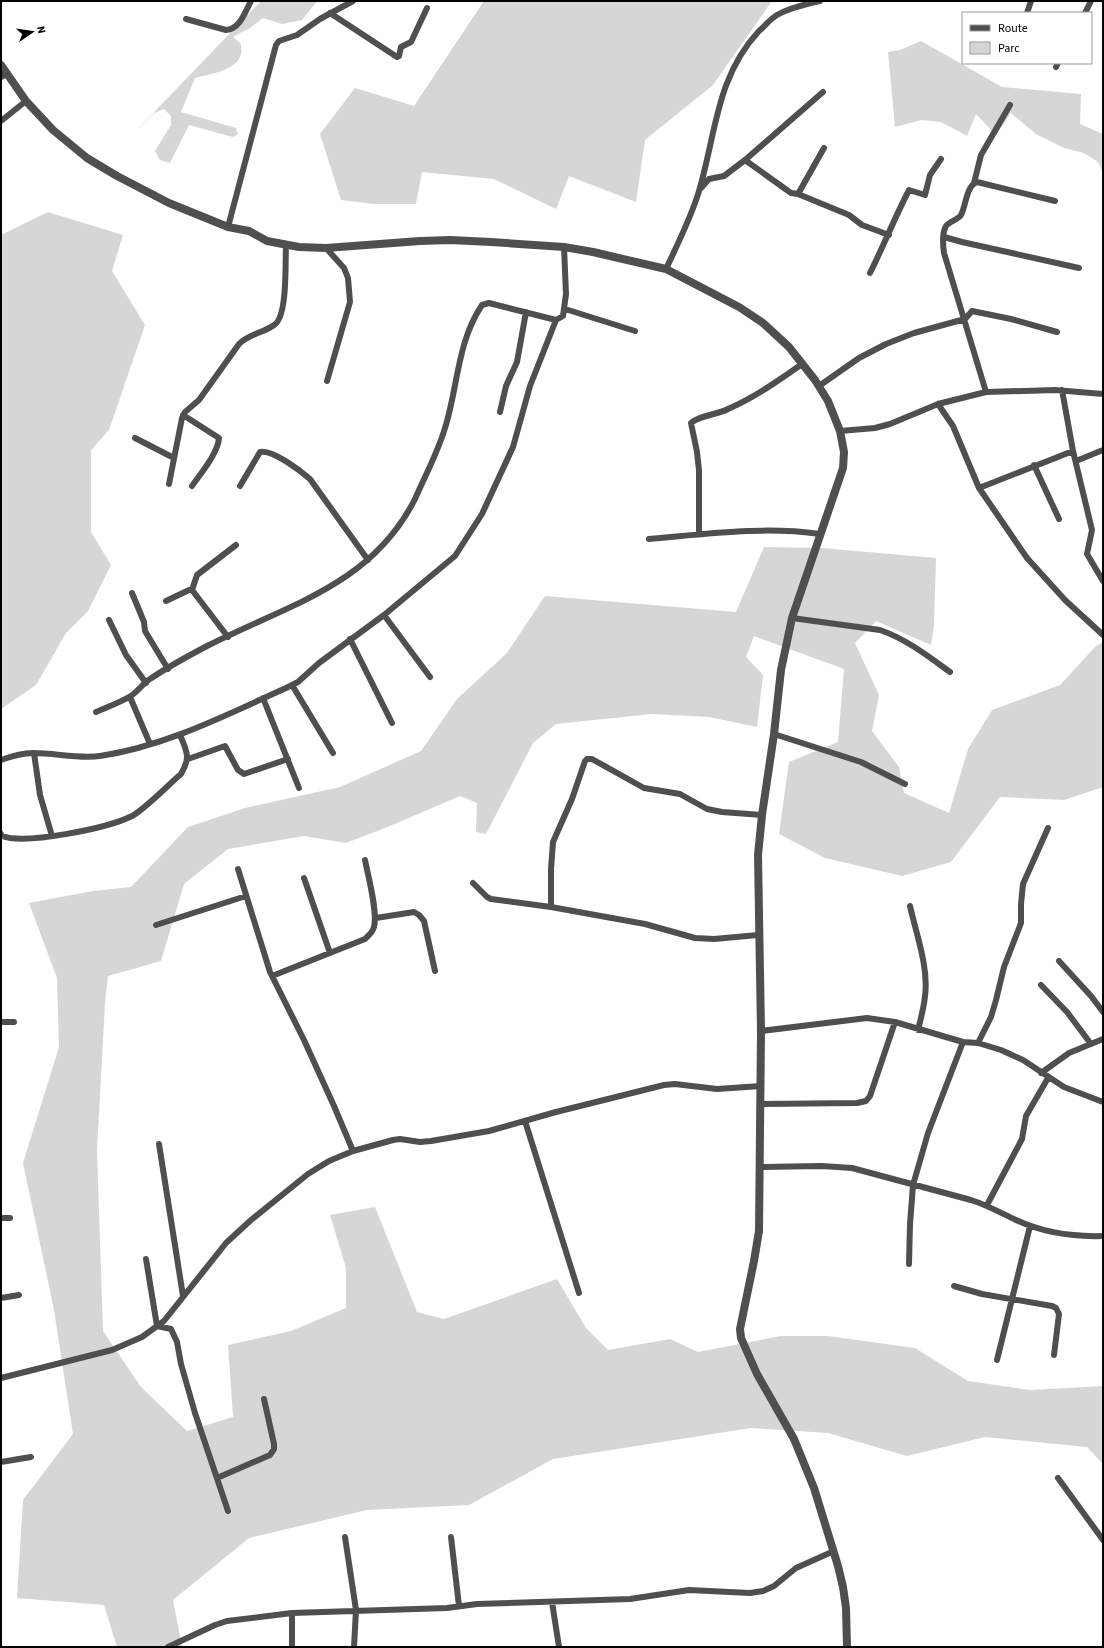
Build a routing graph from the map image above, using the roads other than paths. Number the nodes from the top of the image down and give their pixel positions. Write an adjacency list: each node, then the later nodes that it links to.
1 (251, 1): 10 (street)
2 (353, 1): 9 (street)
3 (820, 1): 21 (street)
4 (1031, 1): 7 (street)
5 (1091, 1): 8 (street)
6 (427, 8): 9 (street)
7 (1027, 12)
8 (1086, 12)
9 (330, 13): 24 (street)
10 (186, 19)
11 (1, 65): 12 (street)
12 (4, 76): 14 (street)
13 (822, 92): 19 (street)
14 (26, 101): 16 (street); 24 (street)
15 (1010, 105): 20 (street)
16 (1, 121)
17 (824, 148): 22 (street)
18 (940, 159): 25 (street)
19 (745, 160): 21 (street); 22 (street)
20 (974, 183): 23 (street); 26 (street)
21 (699, 191): 31 (street)
22 (798, 194): 25 (street)
23 (1055, 201)
24 (228, 227): 27 (street)
25 (889, 235): 32 (street)
26 (944, 237): 30 (street); 35 (street)
27 (286, 245): 29 (street); 47 (street)
28 (564, 247): 29 (street); 31 (street); 33 (street)
29 (326, 248): 40 (street)
30 (1079, 268)
31 (666, 269): 39 (street)
32 (870, 272)
33 (565, 309): 36 (street); 37 (street)
34 (526, 312): 36 (street); 46 (street); 64 (street)
35 (965, 319): 38 (street); 41 (street); 43 (street)
36 (556, 320): 69 (street)
37 (635, 331)
38 (1057, 332)
39 (802, 364): 41 (street); 60 (street)
40 (327, 381)
41 (818, 386): 48 (street)
42 (1062, 390): 43 (street); 44 (street); 51 (street)
43 (986, 392): 45 (street)
44 (1103, 394)
45 (938, 404): 48 (street); 58 (street)
46 (500, 412)
47 (183, 415): 52 (street); 56 (street)
48 (840, 431): 61 (street)
49 (135, 438): 52 (street)
50 (1103, 450): 53 (street)
51 (1073, 451): 53 (street); 54 (street)
52 (174, 458): 55 (street)
53 (1076, 461): 65 (street)
54 (1034, 465): 58 (street); 59 (street)
55 (169, 484)
56 (192, 486)
57 (240, 486): 64 (street)
58 (979, 488): 72 (street)
59 (1059, 519)
60 (699, 534): 61 (street); 62 (street)
61 (820, 534): 70 (street)
62 (649, 539)
63 (236, 545): 66 (street)
64 (368, 560): 73 (street)
65 (1103, 580)
66 (192, 590): 68 (street); 73 (street)
67 (132, 593): 75 (street)
68 (166, 601)
69 (384, 615): 74 (street); 77 (street)
70 (792, 618): 76 (street); 84 (street)
71 (109, 620): 78 (street)
72 (1103, 635)
73 (228, 637): 75 (street)
74 (350, 639): 79 (street); 83 (street)
75 (168, 669): 78 (street)
76 (950, 672)
77 (430, 677)
78 (146, 683): 80 (street)
79 (292, 685): 81 (street); 88 (street)
80 (130, 697): 82 (street); 86 (street)
81 (264, 698): 85 (street); 90 (street)
82 (96, 712)
83 (392, 724)
84 (774, 734): 92 (street); 94 (street)
85 (180, 735): 86 (street); 89 (street)
86 (150, 744): 87 (street)
87 (34, 752): 91 (street); 97 (street)
88 (333, 753)
89 (188, 759): 90 (street); 97 (street)
90 (288, 759): 93 (street)
91 (1, 760)
92 (905, 784)
93 (299, 788)
94 (762, 815): 104 (street); 107 (street)
95 (1048, 828): 121 (street)
96 (1, 834): 97 (street)
97 (52, 836)
98 (365, 860): 105 (street)
99 (238, 869): 102 (street)
100 (304, 878): 108 (street)
101 (473, 883): 104 (street)
102 (246, 896): 106 (street); 111 (street)
103 (910, 906): 117 (street)
104 (551, 907): 107 (street)
105 (376, 918): 108 (street); 110 (street)
106 (156, 926)
107 (758, 936): 118 (street)
108 (330, 953): 111 (street)
109 (1059, 961): 113 (street)
110 (436, 971)
111 (272, 976): 130 (street)
112 (1041, 985): 122 (street)
113 (1103, 1012)
114 (1, 1022): 115 (street)
115 (14, 1022)
116 (895, 1022): 117 (street); 118 (street); 127 (street)
117 (918, 1030): 120 (street)
118 (761, 1031): 125 (street)
119 (1103, 1039): 122 (street)
120 (963, 1042): 121 (street); 132 (street)
121 (978, 1043): 123 (street)
122 (1091, 1044): 123 (street)
123 (1041, 1072): 124 (street)
124 (1048, 1078): 126 (street); 133 (street)
125 (761, 1086): 127 (street); 128 (street)
126 (1103, 1102)
127 (761, 1104): 131 (street)
128 (525, 1121): 130 (street); 141 (street)
129 (159, 1144): 143 (street)
130 (353, 1151): 143 (street)
131 (761, 1168): 132 (street); 159 (street)
132 (913, 1185): 133 (street); 139 (street)
133 (987, 1205): 136 (street)
134 (1, 1218): 135 (street)
135 (10, 1218)
136 (1030, 1226): 137 (street); 145 (street)
137 (1103, 1236)
138 (146, 1259): 146 (street)
139 (910, 1264)
140 (954, 1286): 145 (street)
141 (579, 1293)
142 (19, 1295): 144 (street)
143 (184, 1296): 146 (street)
144 (1, 1298)
145 (1013, 1300): 147 (street); 148 (street)
146 (157, 1326): 149 (street); 153 (street)
147 (1054, 1355)
148 (997, 1360)
149 (1, 1378)
150 (264, 1399): 153 (street)
151 (32, 1457): 152 (street)
152 (1, 1462)
153 (217, 1478): 155 (street)
154 (1058, 1478): 158 (street)
155 (228, 1511)
156 (451, 1537): 161 (street)
157 (345, 1538): 162 (street)
158 (1103, 1540)
159 (834, 1551): 160 (street); 168 (street)
160 (552, 1602): 161 (street); 167 (street)
161 (459, 1606): 162 (street)
162 (356, 1610): 163 (street); 166 (street)
163 (292, 1613): 164 (street); 165 (street)
164 (168, 1647)
165 (292, 1647)
166 (354, 1647)
167 (560, 1647)
168 (847, 1647)

